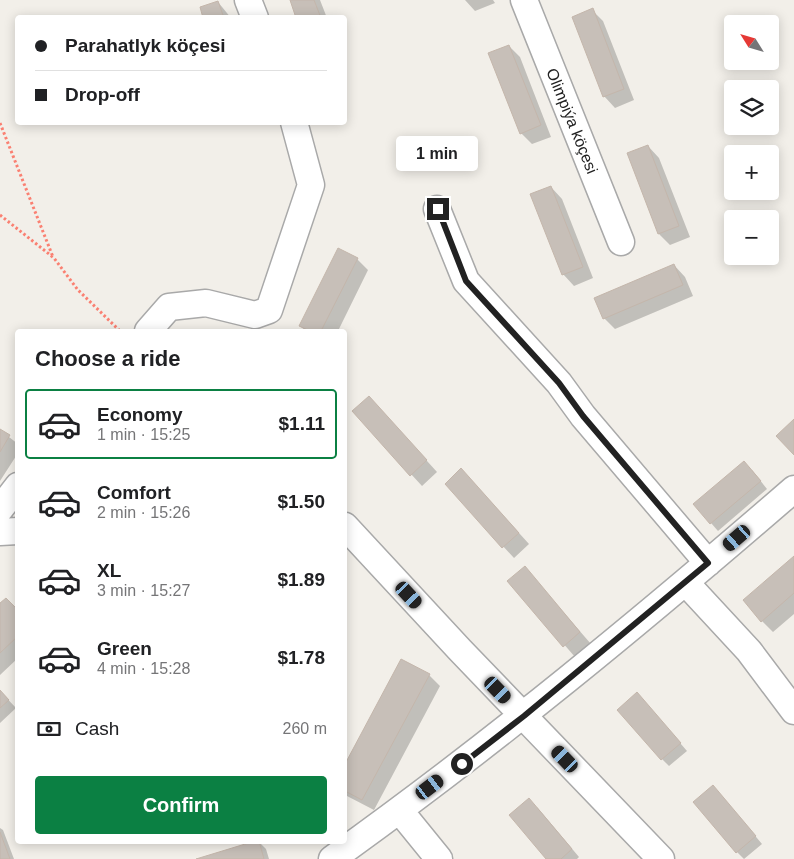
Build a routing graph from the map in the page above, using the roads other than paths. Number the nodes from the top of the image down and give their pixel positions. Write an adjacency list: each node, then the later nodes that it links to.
1 (248, 0): 3 (street)
2 (524, 0): 6 (street, Olimpiýa köçesi)
3 (253, 15)
4 (295, 125): 7 (street)
5 (438, 209): 14 (street)
6 (620, 242)
7 (150, 329)
8 (794, 489): 14 (street)
9 (15, 490): 10 (street)
10 (0, 509)
11 (347, 528): 17 (street)
12 (15, 531): 13 (street)
13 (0, 532)
14 (708, 563): 15 (street)
15 (686, 583): 16 (street); 17 (street)
16 (794, 711)
17 (524, 716): 18 (street); 21 (street)
18 (400, 811): 19 (street); 20 (street)
19 (332, 859)
20 (439, 859)
21 (661, 859)

